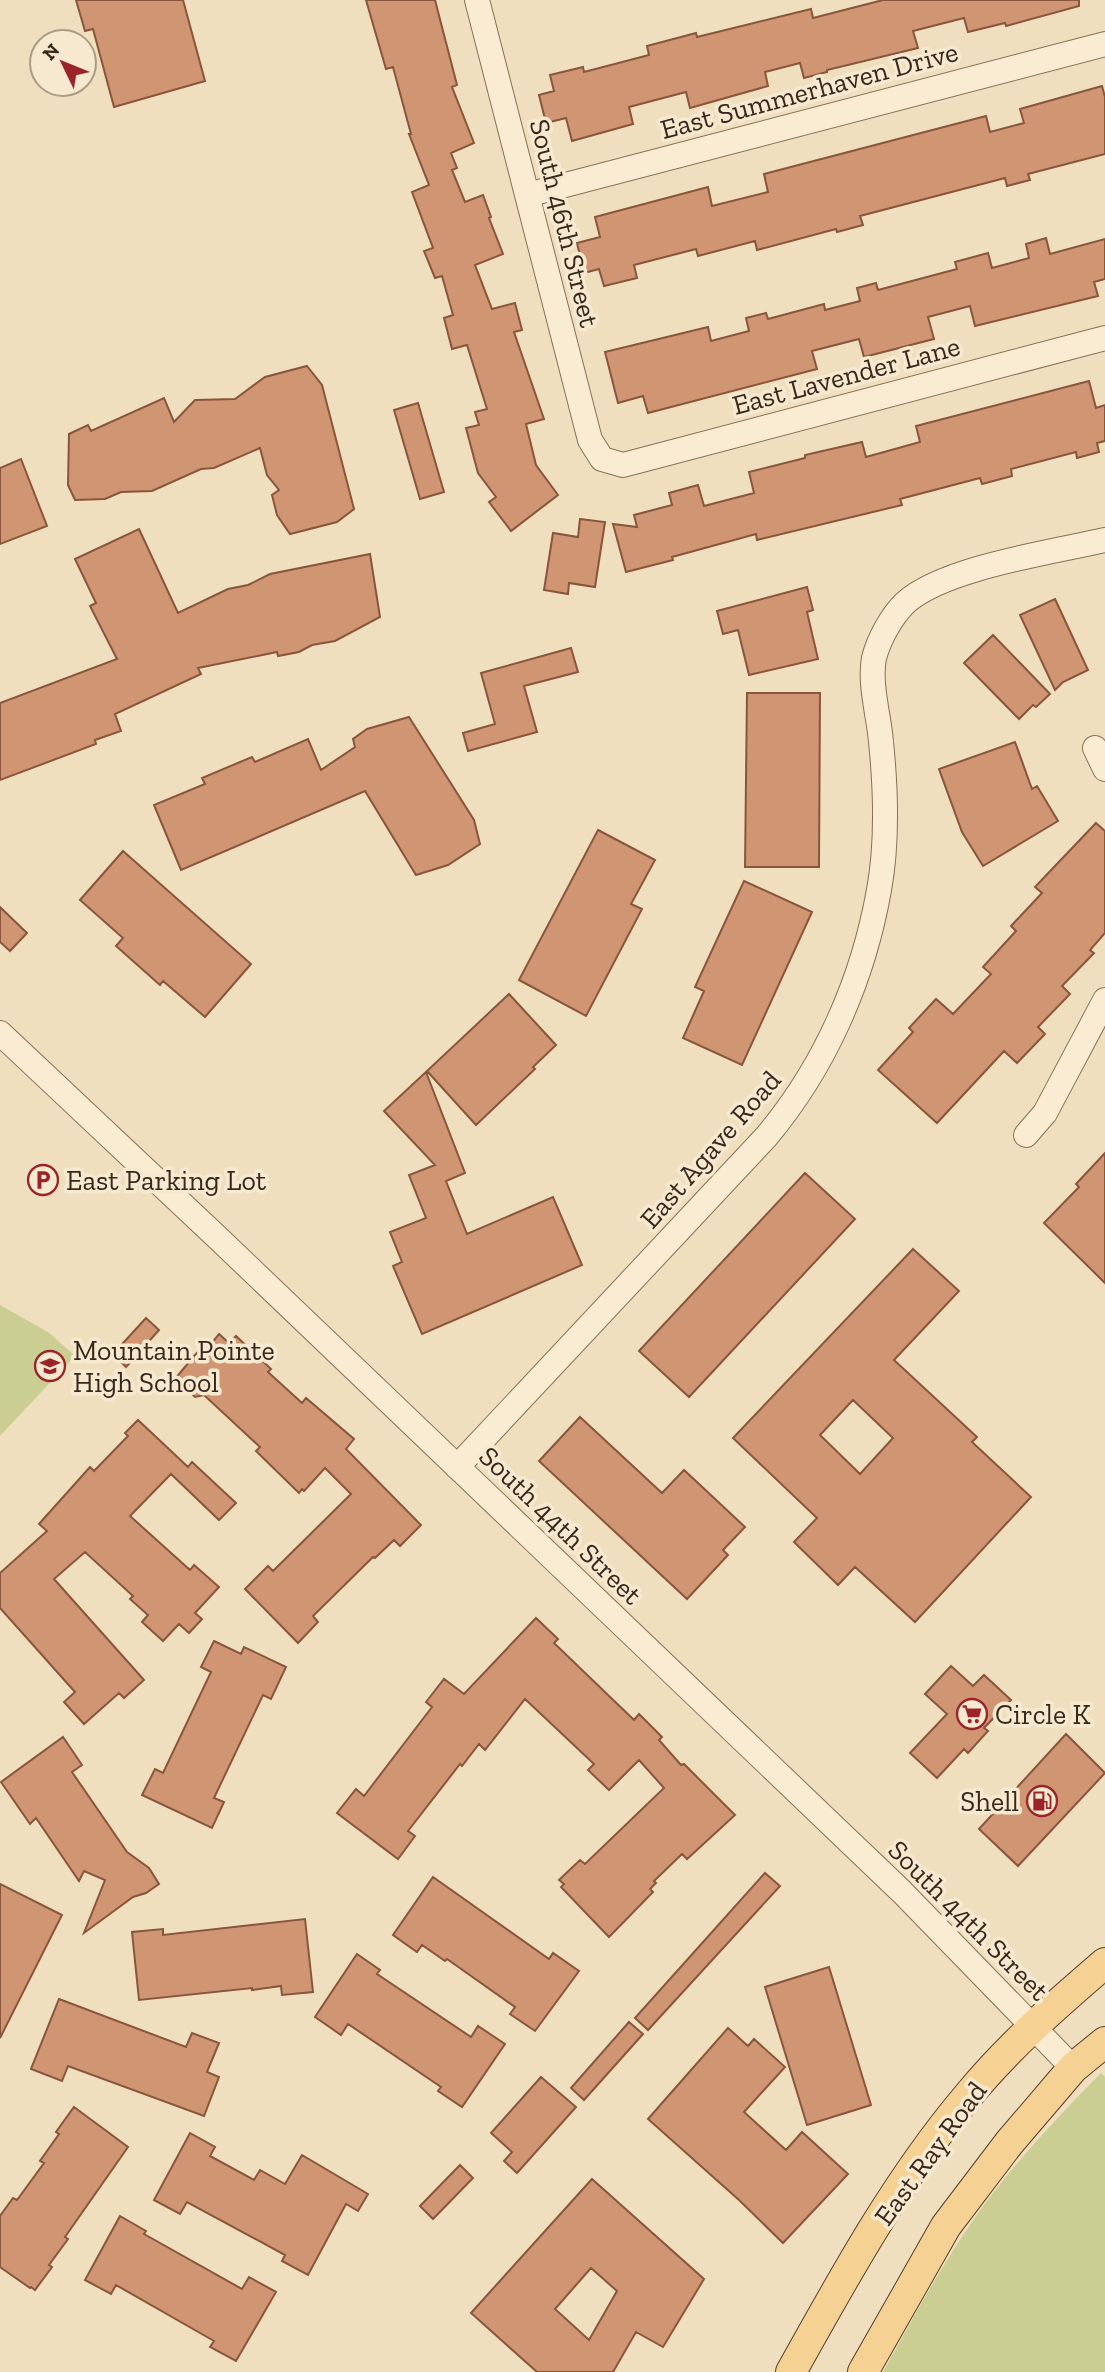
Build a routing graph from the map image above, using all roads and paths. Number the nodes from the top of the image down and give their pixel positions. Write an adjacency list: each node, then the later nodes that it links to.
1 (477, 0): 3 (street, South 46th Street)
2 (1105, 44): 3 (street, East Summerhaven Drive)
3 (527, 195): 5 (street, South 46th Street)
4 (1105, 338): 5 (street, East Lavender Lane)
5 (602, 459)
6 (1105, 540): 10 (street, East Agave Road)
7 (1105, 1000): 9 (street)
8 (0, 1033): 10 (street, South 44th Street)
9 (1026, 1135)
10 (457, 1467): 12 (street, South 44th Street)
11 (1105, 1963): 12 (main road, East Ray Road)
12 (1032, 2026): 14 (street, South 44th Street); 15 (main road, East Ray Road)
13 (1105, 2042): 14 (main road, East Ray Road)
14 (1073, 2068): 16 (main road, East Ray Road)
15 (791, 2372)
16 (863, 2372)

